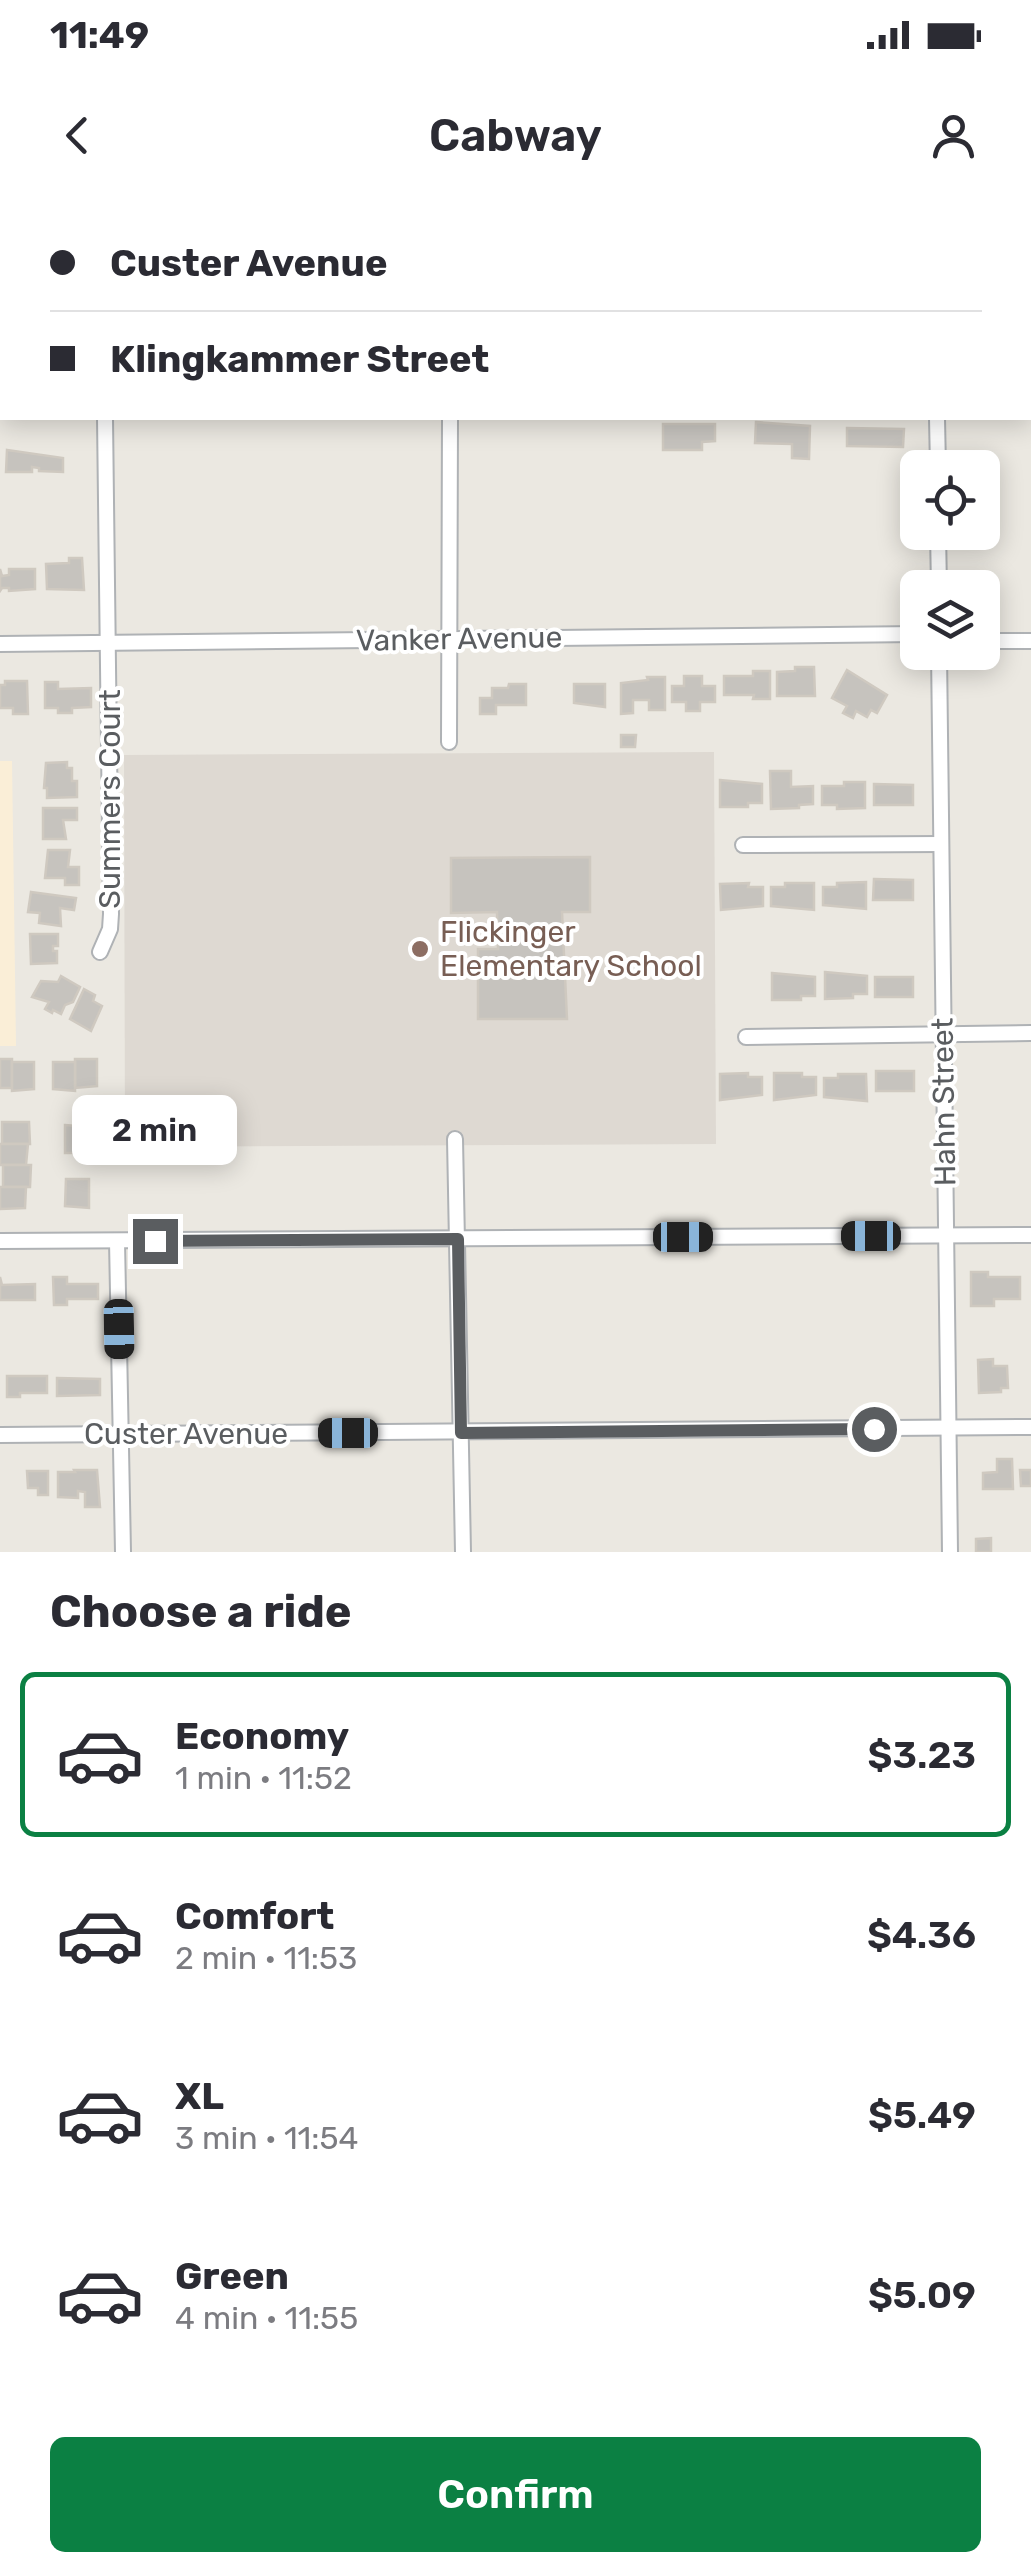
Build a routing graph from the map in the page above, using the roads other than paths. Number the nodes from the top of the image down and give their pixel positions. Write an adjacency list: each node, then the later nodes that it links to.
1 (106, 420): 10 (street, Summers Court)
2 (450, 420): 6 (street)
3 (937, 420): 4 (street)
4 (938, 450)
5 (900, 634): 6 (street, Vanker Avenue)
6 (450, 639): 10 (street, Vanker Avenue); 12 (street)
7 (1000, 641): 8 (street)
8 (1031, 641)
9 (0, 644): 10 (street, Vanker Avenue)
10 (108, 644): 15 (street, Summers Court)
11 (940, 670): 13 (street, Hahn Street)
12 (449, 742)
13 (942, 844): 14 (street); 17 (street, Hahn Street)
14 (743, 845)
15 (100, 952)
16 (1031, 1033): 17 (street)
17 (944, 1035): 18 (street); 20 (street, Hahn Street)
18 (746, 1036)
19 (455, 1139): 22 (street)
20 (946, 1235): 21 (street); 22 (street); 26 (street, Hahn Street)
21 (1031, 1235)
22 (458, 1239): 24 (street); 27 (street)
23 (0, 1242): 24 (street)
24 (118, 1242): 28 (street)
25 (1031, 1427): 26 (street, Custer Avenue)
26 (948, 1428): 27 (street, Custer Avenue); 32 (street, Hahn Street)
27 (461, 1433): 28 (street, Custer Avenue); 31 (street)
28 (120, 1434): 29 (street, Custer Avenue); 30 (street)
29 (0, 1436)
30 (124, 1552)
31 (464, 1552)
32 (950, 1552)

